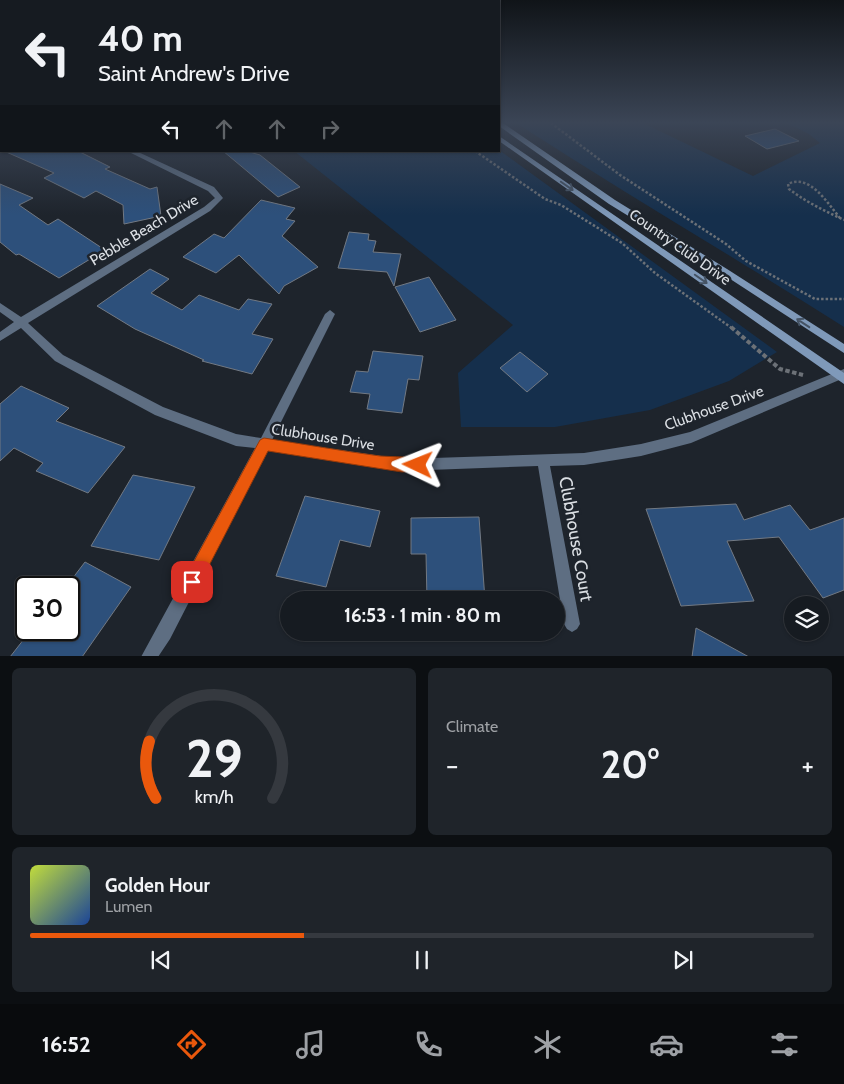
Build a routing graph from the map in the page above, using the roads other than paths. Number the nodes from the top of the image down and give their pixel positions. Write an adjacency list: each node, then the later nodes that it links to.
1 (136, 154): 6 (street, Pebble Beach Drive)
2 (522, 154): 9 (main road, Country Club Drive, one-way to 9)
3 (542, 154): 8 (main road, Country Club Drive, one-way to 3)
4 (0, 307): 6 (street, Clubhouse Drive)
5 (330, 314): 10 (street)
6 (21, 322): 7 (street); 10 (street, Clubhouse Drive)
7 (0, 337)
8 (844, 349)
9 (843, 376): 11 (street, Clubhouse Drive)
10 (264, 444): 11 (street, Clubhouse Drive); 13 (street)
11 (543, 460): 12 (street, Clubhouse Court)
12 (572, 624)
13 (149, 656)

